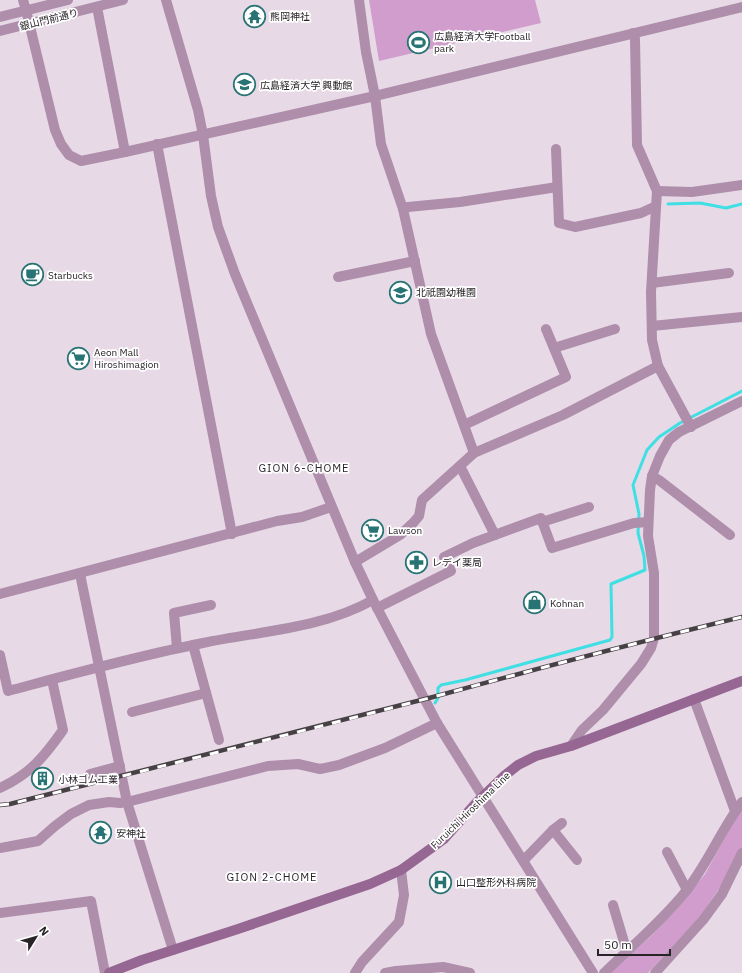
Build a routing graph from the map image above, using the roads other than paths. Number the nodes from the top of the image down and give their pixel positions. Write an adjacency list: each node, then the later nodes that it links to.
1 (23, 0): 8 (street)
2 (68, 0): 8 (street)
3 (123, 0): 6 (street, 銀山門前通り)
4 (166, 0): 14 (street)
5 (359, 0): 13 (street)
6 (97, 7): 10 (street, 銀山門前通り); 17 (street)
7 (742, 7): 12 (street)
8 (26, 10): 9 (street); 10 (street)
9 (0, 17)
10 (29, 24): 11 (street, 銀山門前通り); 17 (street)
11 (0, 30)
12 (633, 33): 13 (street); 20 (street)
13 (375, 96): 14 (street); 22 (street)
14 (203, 135): 15 (street); 39 (street)
15 (157, 144): 17 (street); 43 (street)
16 (556, 149): 19 (street)
17 (125, 152)
18 (742, 185): 20 (street)
19 (557, 187): 21 (street); 22 (street)
20 (657, 192): 21 (street)
21 (656, 206): 26 (street)
22 (403, 209): 23 (street)
23 (415, 261): 25 (street); 34 (street)
24 (729, 273): 26 (street)
25 (338, 277)
26 (652, 283): 28 (street)
27 (742, 318): 28 (street)
28 (652, 326): 32 (street)
29 (546, 329): 31 (street)
30 (615, 329): 31 (street)
31 (554, 348): 34 (street)
32 (658, 366): 35 (street); 36 (street)
33 (742, 401): 35 (street)
34 (464, 425): 36 (street)
35 (691, 426): 38 (street)
36 (474, 453): 37 (street)
37 (460, 466): 44 (street); 46 (street)
38 (652, 476): 42 (street); 45 (street)
39 (331, 507): 43 (street); 46 (street)
40 (589, 507): 41 (street)
41 (542, 522): 42 (street); 44 (street)
42 (648, 522): 62 (street)
43 (232, 534): 47 (street)
44 (495, 535): 49 (street)
45 (730, 535)
46 (354, 562): 49 (street)
47 (80, 574): 48 (street); 54 (street)
48 (0, 594)
49 (375, 604): 51 (street); 60 (street)
50 (211, 605): 52 (street)
51 (193, 645): 52 (street); 57 (street)
52 (177, 648): 54 (street)
53 (0, 655): 55 (street)
54 (100, 668): 55 (street); 63 (street)
55 (52, 680): 65 (street)
56 (742, 681): 58 (main road, Furuichi Hiroshima Line)
57 (206, 693): 59 (street); 61 (street)
58 (694, 699): 62 (main road, Furuichi Hiroshima Line); 69 (street)
59 (132, 712)
60 (438, 723): 66 (street); 67 (street)
61 (219, 740)
62 (571, 746): 66 (main road, Furuichi Hiroshima Line)
63 (120, 766): 64 (street); 67 (street)
64 (90, 774)
65 (0, 788)
66 (484, 796): 75 (street); 77 (main road, Furuichi Hiroshima Line)
67 (127, 802): 72 (street); 81 (street)
68 (742, 802): 69 (street)
69 (735, 811): 78 (street)
70 (562, 823): 71 (street)
71 (553, 830): 75 (street); 76 (street)
72 (0, 848)
73 (667, 852): 78 (street)
74 (742, 853): 91 (street)
75 (524, 860): 89 (street)
76 (577, 860)
77 (401, 870): 81 (main road, Furuichi Hiroshima Line); 86 (street)
78 (687, 890): 82 (street)
79 (612, 905): 82 (street)
80 (0, 913): 84 (street)
81 (173, 950): 83 (main road, Furuichi Hiroshima Line)
82 (627, 952): 90 (street)
83 (121, 971): 85 (main road, Furuichi Hiroshima Line)
84 (105, 973)
85 (109, 973)
86 (355, 973)
87 (385, 973): 88 (street)
88 (470, 973)
89 (593, 973)
90 (604, 973)
91 (655, 973)

